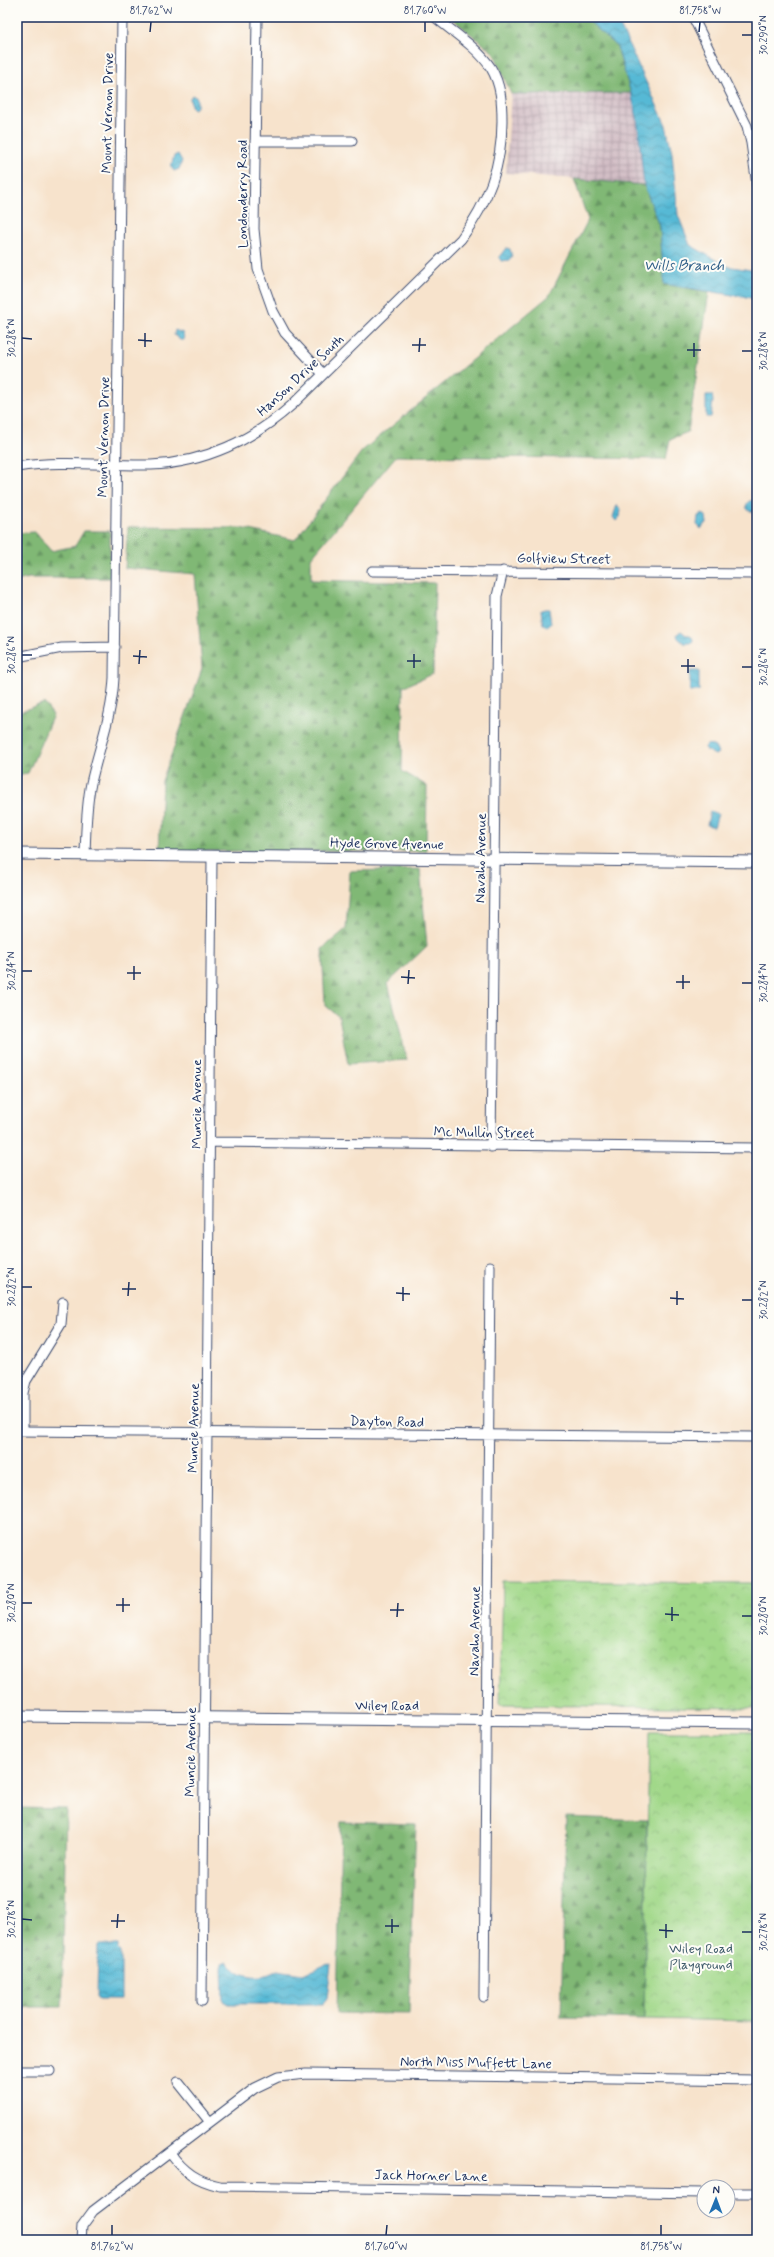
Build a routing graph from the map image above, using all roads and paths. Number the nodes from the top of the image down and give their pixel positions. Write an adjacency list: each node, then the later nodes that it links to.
1 (122, 17): 9 (street, Mount Vernon Drive)
2 (257, 17): 5 (street, Londonderry Road)
3 (435, 17): 8 (street, Hanson Drive South)
4 (693, 17): 7 (street)
5 (255, 141): 6 (street); 8 (street, Londonderry Road)
6 (352, 141)
7 (757, 185)
8 (323, 374): 9 (street, Hanson Drive South)
9 (117, 464): 10 (street, Hanson Drive South); 14 (street, Mount Vernon Drive)
10 (17, 467)
11 (372, 570): 12 (street, Golfview Street)
12 (503, 571): 13 (street, Golfview Street); 19 (street, Navaho Avenue)
13 (757, 574)
14 (115, 646): 15 (street); 17 (street, Mount Vernon Drive)
15 (17, 657)
16 (17, 854): 17 (street, Hyde Grove Avenue)
17 (85, 854): 18 (street, Hyde Grove Avenue)
18 (212, 856): 19 (street, Hyde Grove Avenue); 21 (street, Muncie Avenue)
19 (494, 859): 20 (street, Hyde Grove Avenue); 22 (street, Navaho Avenue)
20 (757, 862)
21 (210, 1142): 22 (street, Mc Mullin Street); 27 (street, Muncie Avenue)
22 (491, 1147): 23 (street, Mc Mullin Street)
23 (757, 1148)
24 (490, 1266): 28 (street, Navaho Avenue)
25 (63, 1302): 26 (street)
26 (20, 1431): 27 (street, Dayton Road)
27 (207, 1433): 28 (street, Dayton Road); 31 (street, Muncie Avenue)
28 (490, 1436): 29 (street, Dayton Road); 32 (street, Navaho Avenue)
29 (757, 1437)
30 (17, 1716): 31 (street, Wiley Road)
31 (204, 1719): 32 (street, Wiley Road); 35 (street, Muncie Avenue)
32 (487, 1721): 33 (street, Wiley Road); 34 (street, Navaho Avenue)
33 (757, 1723)
34 (484, 1996)
35 (202, 2001)
36 (17, 2071): 37 (street)
37 (50, 2071)
38 (757, 2080): 40 (street, North Miss Muffett Lane)
39 (178, 2082): 40 (street)
40 (210, 2122): 41 (street, North Miss Muffett Lane)
41 (170, 2153): 42 (street, Jack Horner Lane); 45 (street, North Miss Muffett Lane)
42 (696, 2193)
43 (736, 2193): 44 (street)
44 (757, 2193)
45 (81, 2240)

